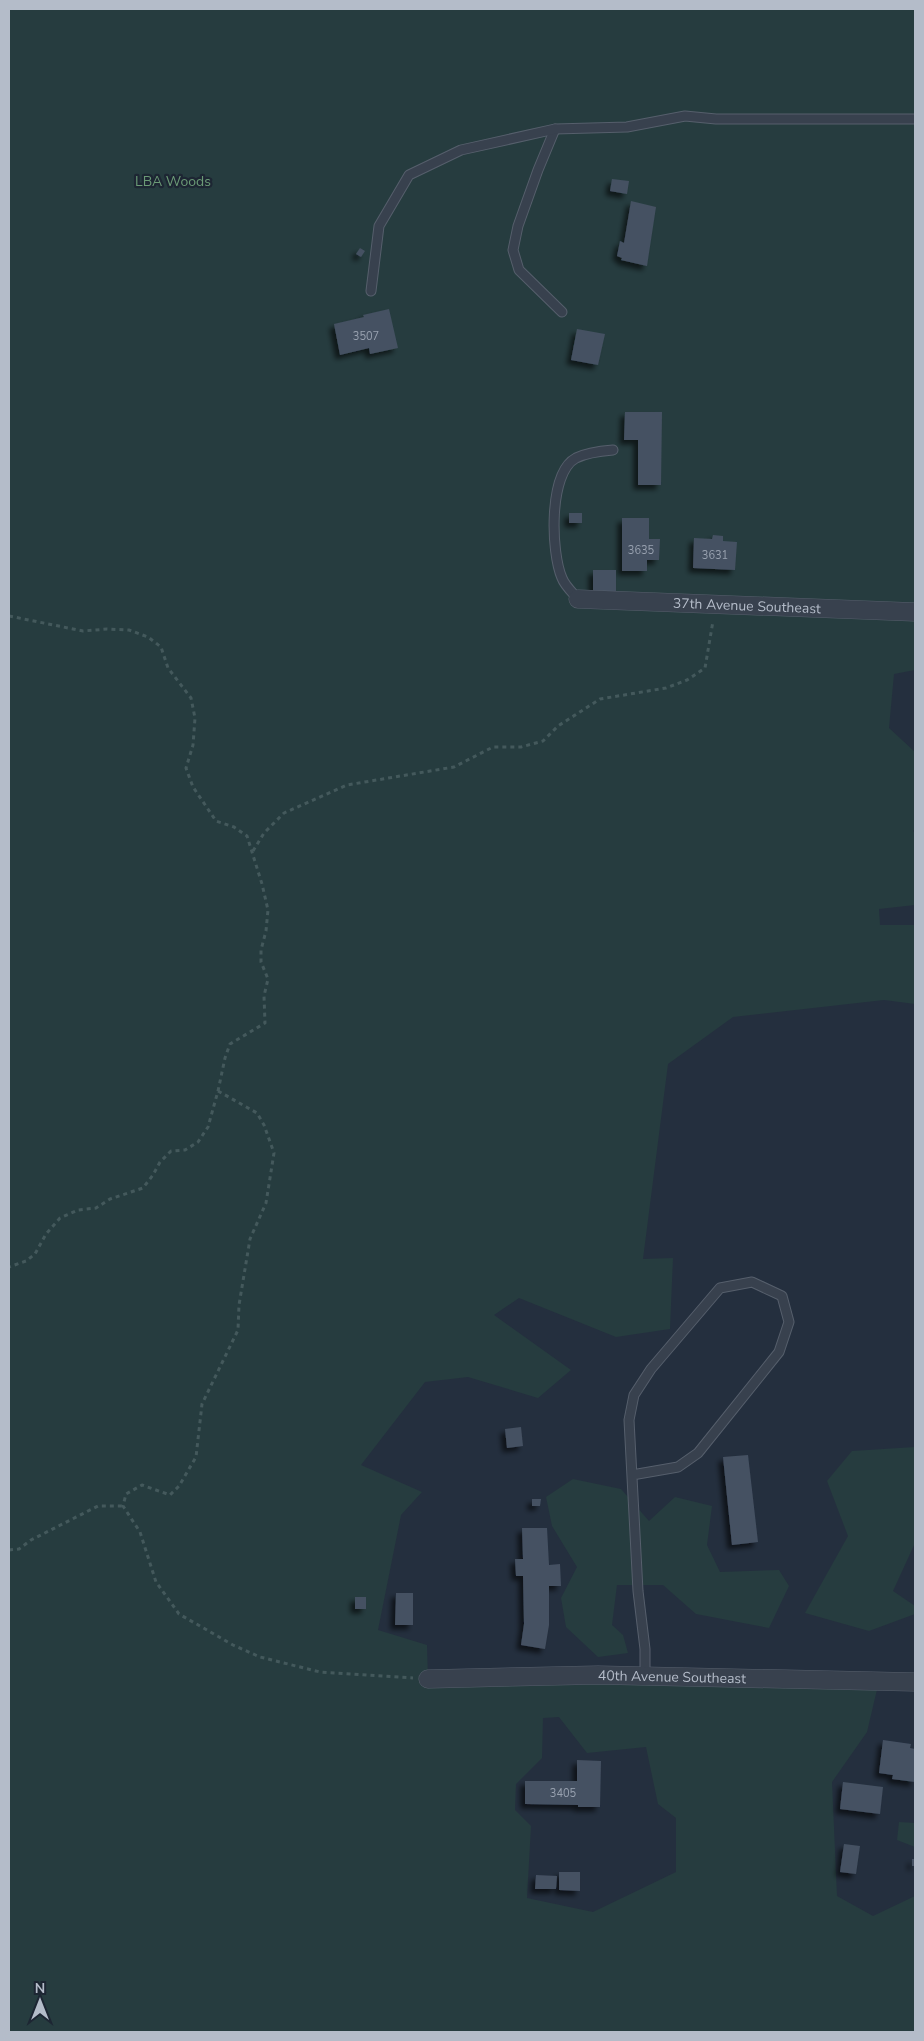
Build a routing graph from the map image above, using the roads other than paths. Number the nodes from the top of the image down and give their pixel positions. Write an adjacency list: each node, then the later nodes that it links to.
1 (915, 119): 2 (lane)
2 (555, 129): 3 (lane); 4 (lane)
3 (371, 291)
4 (562, 312)
5 (613, 450): 6 (lane)
6 (578, 600): 7 (street, 37th Avenue Southeast)
7 (915, 612)
8 (632, 1475): 8 (lane); 9 (lane)
9 (645, 1676): 10 (street, 40th Avenue Southeast); 11 (street, 40th Avenue Southeast)
10 (428, 1679)
11 (915, 1682)

